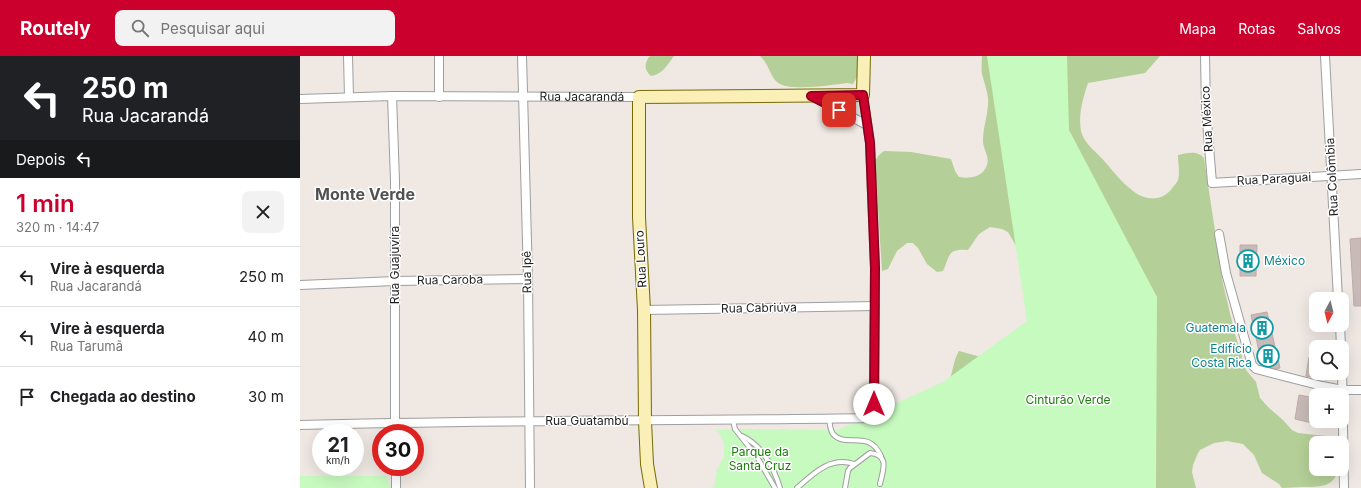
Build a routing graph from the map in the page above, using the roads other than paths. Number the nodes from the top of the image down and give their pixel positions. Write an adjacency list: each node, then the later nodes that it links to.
1 (348, 56): 10 (street)
2 (439, 56): 11 (street)
3 (522, 56): 12 (street, Rua Ipê)
4 (864, 56): 7 (street)
5 (1205, 56): 18 (street, Rua México)
6 (1325, 56): 17 (street, Rua Colômbia)
7 (863, 95): 9 (street, Rua Jacarandá); 15 (street)
8 (392, 96): 10 (street, Rua Jacarandá); 11 (street, Rua Jacarandá); 21 (street, Rua Guajuvíra)
9 (811, 96): 13 (street, Rua Jacarandá); 15 (street)
10 (349, 97): 14 (street, Rua Jacarandá)
11 (439, 97): 12 (street, Rua Jacarandá)
12 (523, 97): 13 (street, Rua Jacarandá); 20 (street, Rua Ipê)
13 (639, 97): 25 (street, Rua Louro)
14 (300, 99)
15 (867, 125): 24 (street)
16 (1361, 174): 17 (street, Rua Paraguai)
17 (1332, 176): 18 (street, Rua Paraguai); 23 (street, Rua Colômbia)
18 (1212, 183)
19 (1219, 234): 26 (street)
20 (528, 279): 21 (street, Rua Caroba); 31 (street, Rua Ipê)
21 (395, 281): 22 (street, Rua Caroba); 33 (street, Rua Guajuvíra)
22 (300, 285)
23 (1338, 292)
24 (875, 306): 25 (street, Rua Cabriúva); 29 (street, Rua Guatambú)
25 (644, 310): 32 (street, Rua Louro)
26 (1332, 388)
27 (1349, 390): 28 (street)
28 (1361, 390)
29 (829, 419): 30 (street, Rua Guatambú); 37 (lane)
30 (733, 420): 32 (street, Rua Guatambú); 36 (lane)
31 (529, 421): 32 (street, Rua Guatambú); 33 (street, Rua Guatambú); 42 (street, Rua Ipê)
32 (645, 421): 43 (street, Rua Louro)
33 (395, 423): 34 (street, Rua Guatambú)
34 (300, 425)
35 (1343, 428): 48 (street)
36 (740, 435): 44 (lane); 45 (lane)
37 (882, 457): 38 (lane); 40 (lane)
38 (854, 464): 46 (lane); 47 (lane)
39 (396, 476): 41 (street)
40 (880, 484)
41 (396, 488)
42 (530, 488)
43 (651, 488)
44 (775, 488)
45 (780, 488)
46 (797, 488)
47 (845, 488)
48 (1344, 488)

